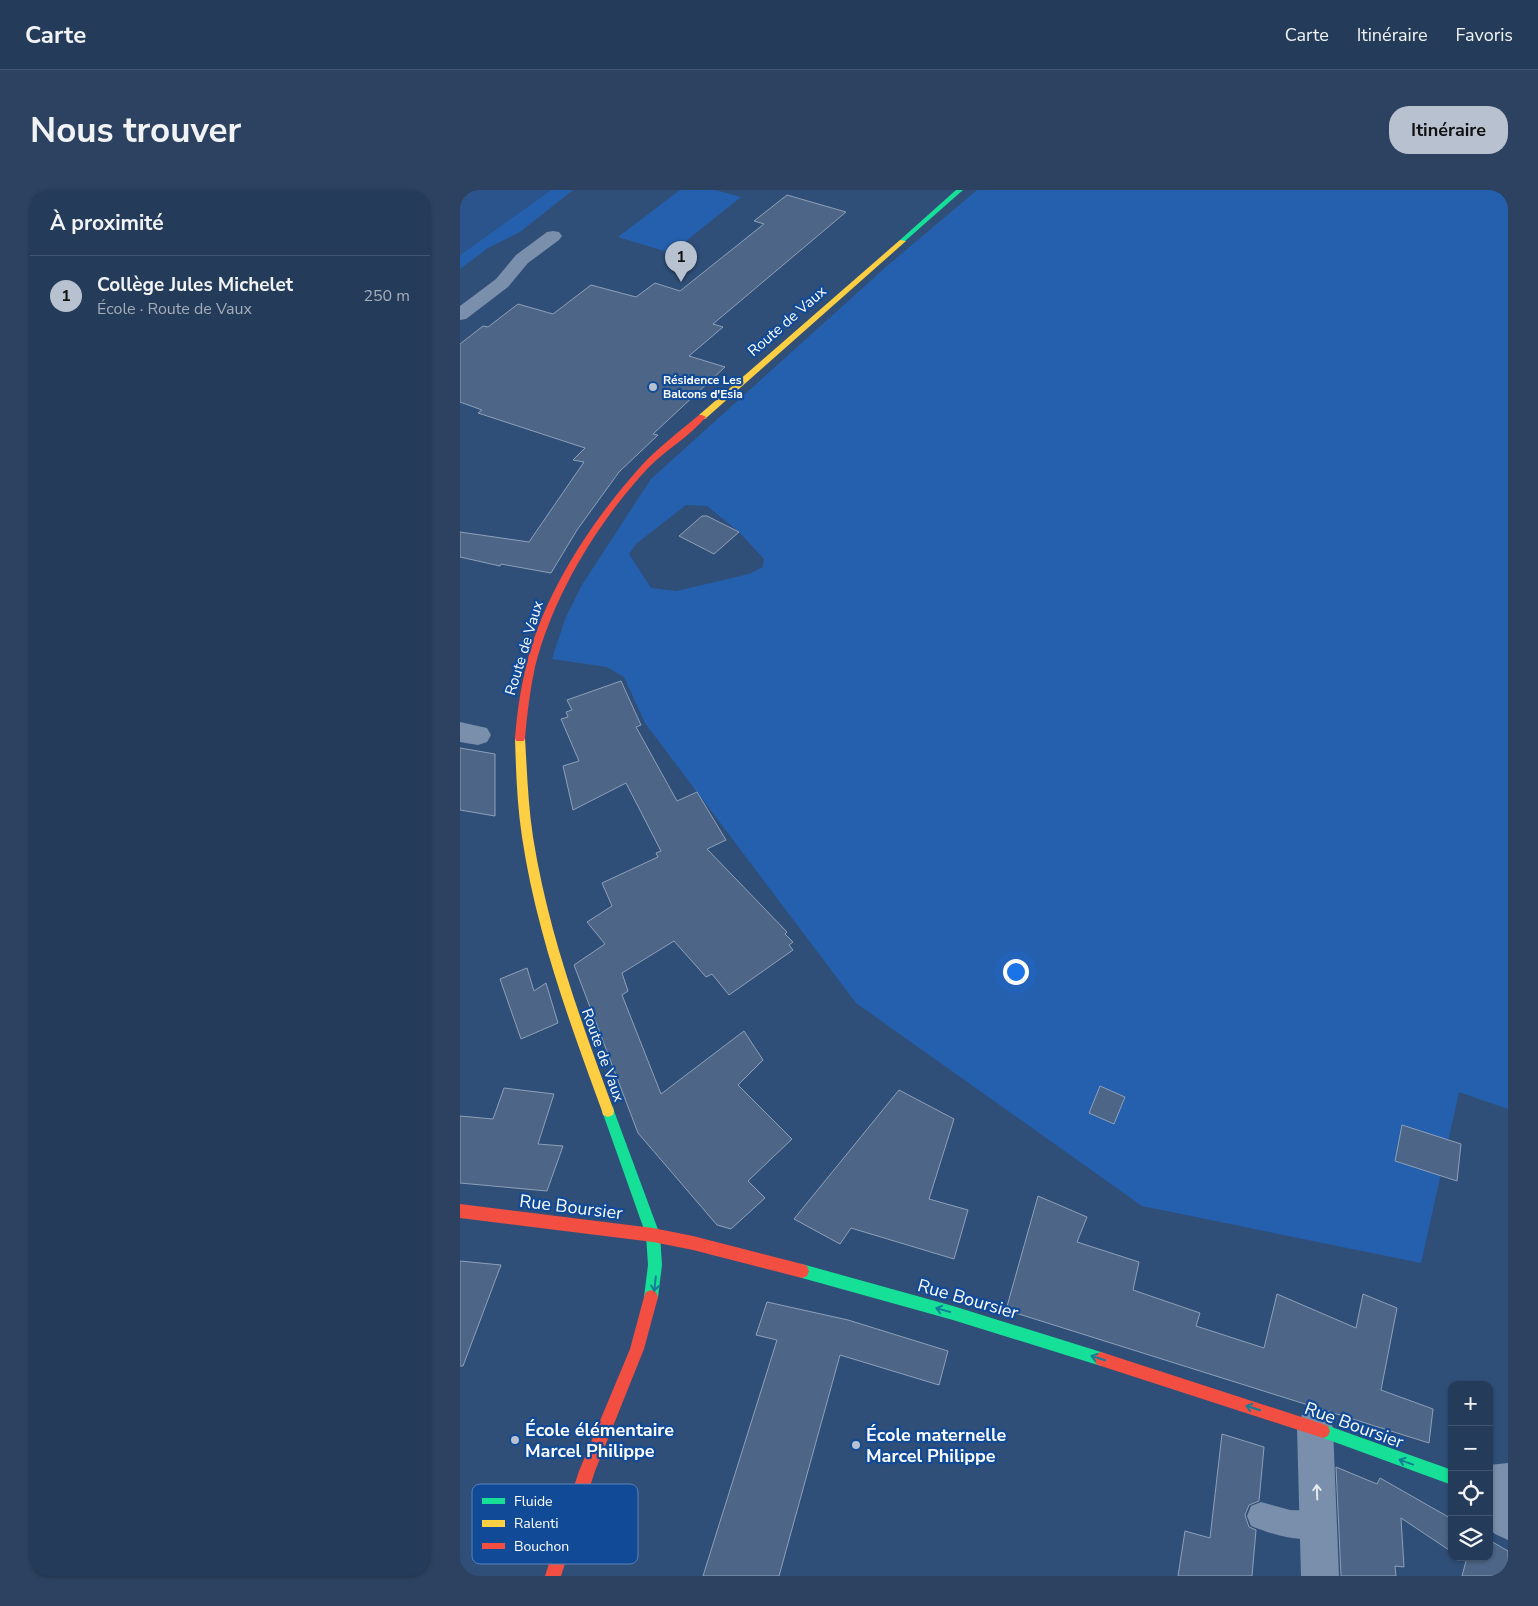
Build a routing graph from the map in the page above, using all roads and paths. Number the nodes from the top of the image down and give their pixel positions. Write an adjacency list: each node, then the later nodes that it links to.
1 (960, 190): 5 (main road, Route de Vaux)
2 (553, 236): 3 (street)
3 (460, 315)
4 (460, 1211): 5 (main road, Rue Boursier)
5 (653, 1235): 6 (main road, Rue Boursier, one-way to 5); 9 (main road, Route de Vaux, one-way to 9)
6 (1315, 1428): 7 (main road, Rue Boursier, one-way to 6); 14 (street, one-way to 6)
7 (1448, 1477)
8 (1508, 1482): 10 (street)
9 (583, 1484)
10 (1493, 1484)
11 (1493, 1506): 13 (street)
12 (1261, 1516): 14 (lane)
13 (1508, 1520)
14 (1318, 1525): 17 (street)
15 (557, 1564): 16 (main road, Route de Vaux, one-way to 16)
16 (553, 1576)
17 (1320, 1576)

